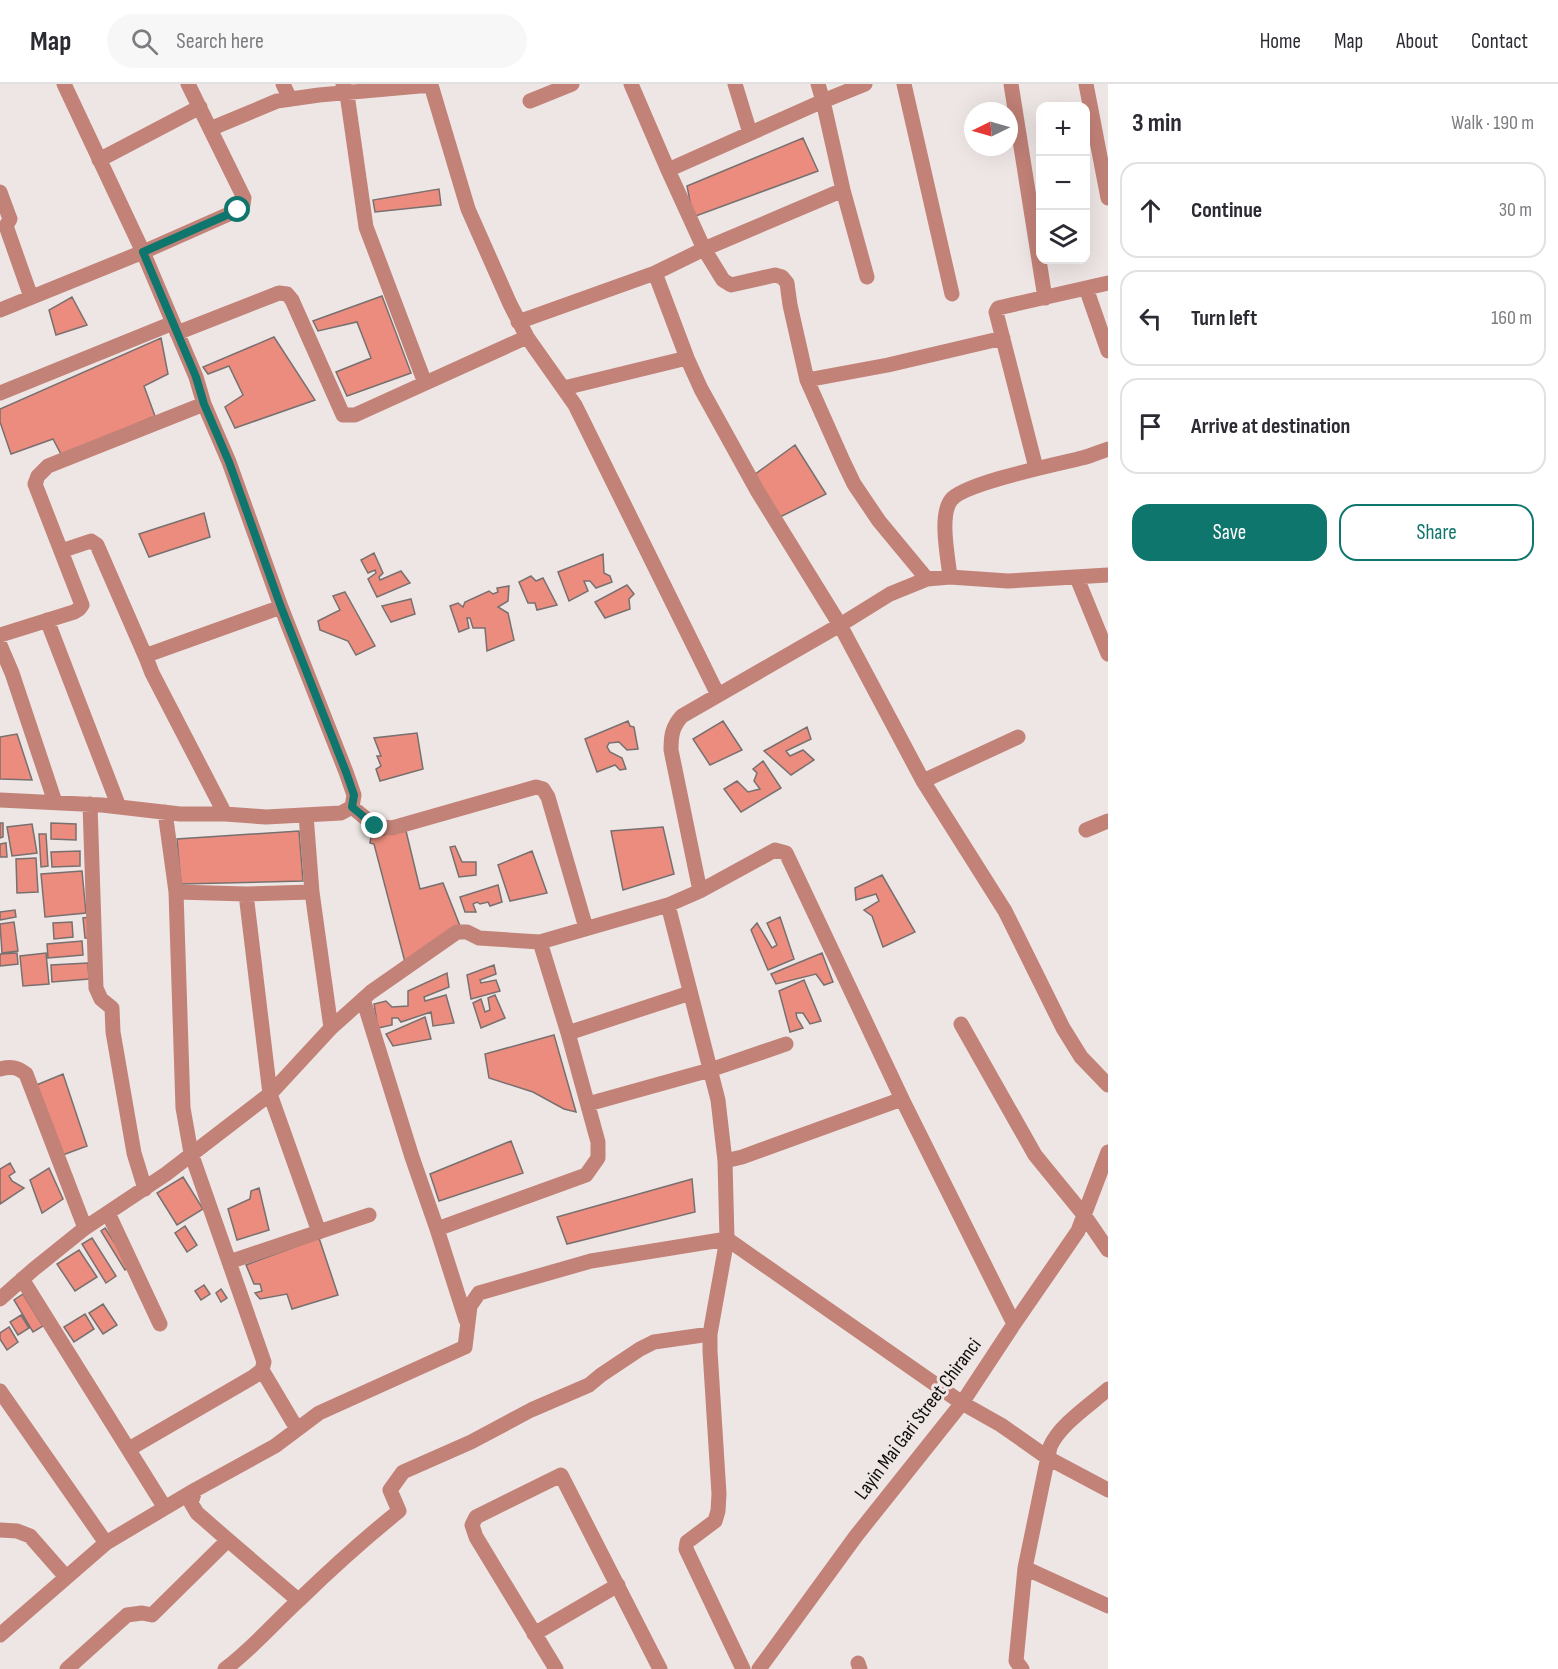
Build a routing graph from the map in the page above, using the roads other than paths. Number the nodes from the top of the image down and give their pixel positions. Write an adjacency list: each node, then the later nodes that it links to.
1 (64, 84): 20 (street)
2 (188, 84): 17 (street)
3 (283, 84): 14 (street)
4 (572, 84): 15 (street)
5 (631, 84): 21 (street)
6 (735, 84): 19 (street)
7 (818, 84): 16 (street)
8 (865, 84): 16 (street)
9 (904, 84): 32 (street)
10 (1011, 84): 34 (street)
11 (1086, 84): 24 (street)
12 (394, 86): 13 (street); 36 (street)
13 (345, 89): 14 (street); 43 (street)
14 (290, 99): 18 (street)
15 (530, 101)
16 (824, 101): 19 (street); 22 (street)
17 (200, 107): 18 (street); 20 (street)
18 (210, 129): 27 (street)
19 (750, 133): 21 (street)
20 (99, 160): 27 (street)
21 (668, 170): 26 (street)
22 (843, 190): 26 (street); 29 (street)
23 (0, 192): 25 (street)
24 (1108, 198)
25 (3, 227): 33 (street)
26 (704, 249): 28 (street); 42 (street)
27 (143, 252): 33 (street); 37 (street)
28 (655, 273): 36 (street); 41 (street)
29 (867, 277)
30 (1108, 283): 31 (street)
31 (1086, 288): 34 (street); 40 (street)
32 (952, 294)
33 (31, 297): 35 (street)
34 (1045, 298): 39 (street)
35 (0, 310)
36 (518, 322): 38 (street)
37 (175, 328): 43 (street); 45 (street); 46 (street)
38 (527, 337): 43 (street); 44 (street)
39 (1003, 338): 42 (street); 48 (street)
40 (1108, 351)
41 (687, 358): 44 (street); 56 (street)
42 (807, 380): 53 (street)
43 (425, 383)
44 (564, 388): 61 (street)
45 (0, 393)
46 (204, 404): 49 (street); 54 (street)
47 (1108, 449): 48 (street)
48 (1036, 468): 51 (street)
49 (61, 551): 55 (street); 60 (street)
50 (1108, 575): 52 (street)
51 (950, 577): 52 (street); 53 (street)
52 (1077, 578): 59 (street)
53 (927, 579): 56 (street)
54 (281, 607): 60 (street); 68 (street)
55 (47, 620): 57 (street); 67 (street)
56 (840, 625): 61 (street); 63 (street)
57 (0, 635)
58 (0, 645): 65 (street)
59 (1108, 654)
60 (147, 660): 70 (street)
61 (718, 695): 74 (street)
62 (1018, 737): 63 (street)
63 (923, 781): 89 (street)
64 (0, 800): 65 (street)
65 (55, 802): 66 (street)
66 (90, 804): 67 (street); 96 (street)
67 (119, 807): 69 (street)
68 (352, 807): 71 (street); 79 (street)
69 (165, 812): 70 (street); 75 (street)
70 (225, 814): 71 (street)
71 (306, 815): 76 (street)
72 (1108, 821): 73 (street)
73 (1086, 830)
74 (700, 891): 78 (street); 91 (street)
75 (176, 892): 77 (street); 94 (street)
76 (312, 892): 77 (street); 84 (street)
77 (246, 894): 90 (street)
78 (668, 905): 79 (street); 81 (street)
79 (586, 928): 80 (street)
80 (540, 942): 82 (street); 85 (street)
81 (690, 993): 85 (street); 88 (street)
82 (363, 999): 84 (street); 101 (street)
83 (961, 1024): 99 (street)
84 (331, 1029): 90 (street)
85 (568, 1033): 92 (street)
86 (786, 1044): 88 (street)
87 (0, 1069): 100 (street)
88 (710, 1070): 92 (street); 95 (street)
89 (1108, 1085)
90 (270, 1094): 94 (street); 102 (street)
91 (902, 1099): 95 (street); 110 (street)
92 (588, 1104): 101 (street)
93 (1108, 1152): 99 (street, Layin Mai Gari Street Chiranci)
94 (191, 1153): 96 (street); 105 (street)
95 (725, 1161): 103 (street)
96 (145, 1189): 97 (street)
97 (108, 1213): 100 (street); 109 (street)
98 (369, 1215): 102 (street)
99 (1084, 1215): 104 (street); 110 (street, Layin Mai Gari Street Chiranci)
100 (85, 1228): 106 (street)
101 (437, 1229): 108 (street)
102 (319, 1232): 105 (street)
103 (727, 1239): 108 (street); 111 (street); 115 (street)
104 (1108, 1250)
105 (229, 1262): 112 (street)
106 (22, 1279): 107 (street); 117 (street)
107 (2, 1292)
108 (467, 1323): 116 (street)
109 (160, 1324)
110 (1014, 1324): 115 (street, Layin Mai Gari Street Chiranci)
111 (710, 1334): 128 (street); 137 (street)
112 (262, 1370): 116 (street); 117 (street)
113 (1108, 1389): 118 (street)
114 (0, 1391): 124 (street)
115 (962, 1403): 118 (street); 138 (street, Layin Mai Gari Street Chiranci)
116 (297, 1429): 119 (street)
117 (129, 1449): 121 (street)
118 (1048, 1458): 120 (street); 125 (street)
119 (195, 1490): 121 (street); 123 (street)
120 (1108, 1490)
121 (165, 1508): 124 (street)
122 (1, 1531): 126 (street)
123 (228, 1540): 128 (street); 133 (street)
124 (106, 1543): 126 (street)
125 (1025, 1568): 129 (street); 132 (street)
126 (66, 1577): 131 (street)
127 (618, 1585): 130 (street); 130 (street); 136 (street)
128 (298, 1600): 134 (street)
129 (1108, 1606)
130 (534, 1634): 135 (street)
131 (0, 1635)
132 (1018, 1666)
133 (67, 1669)
134 (225, 1669)
135 (556, 1669)
136 (660, 1669)
137 (743, 1669)
138 (759, 1669)

